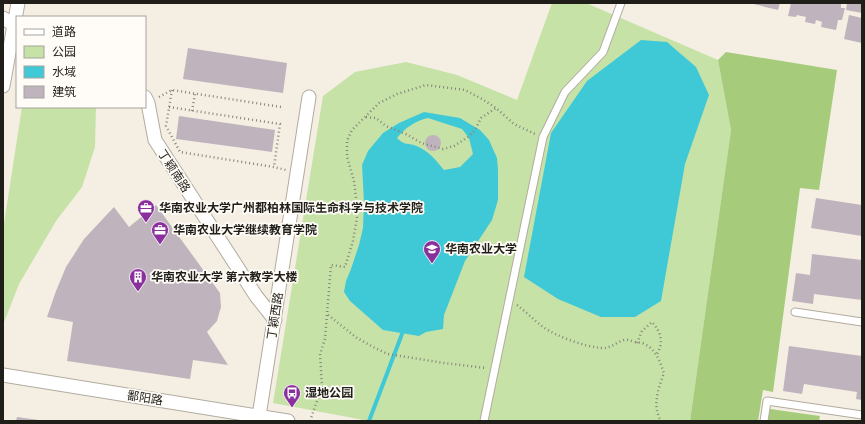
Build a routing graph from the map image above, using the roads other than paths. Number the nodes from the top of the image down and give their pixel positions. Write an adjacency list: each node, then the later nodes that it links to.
1 (18, 3): 3 (street)
2 (621, 3): 14 (lane)
3 (9, 24): 4 (street)
4 (3, 86)
5 (309, 97): 8 (street, 丁颖西路)
6 (146, 99): 8 (street, 丁颖南路)
7 (795, 312): 9 (lane)
8 (275, 320): 12 (street, 丁颖西路)
9 (862, 322)
10 (3, 375): 12 (street, 鄱阳路)
11 (862, 415): 15 (lane)
12 (259, 416): 13 (street, 鄱阳路)
13 (288, 421)
14 (484, 421)
15 (764, 421)

